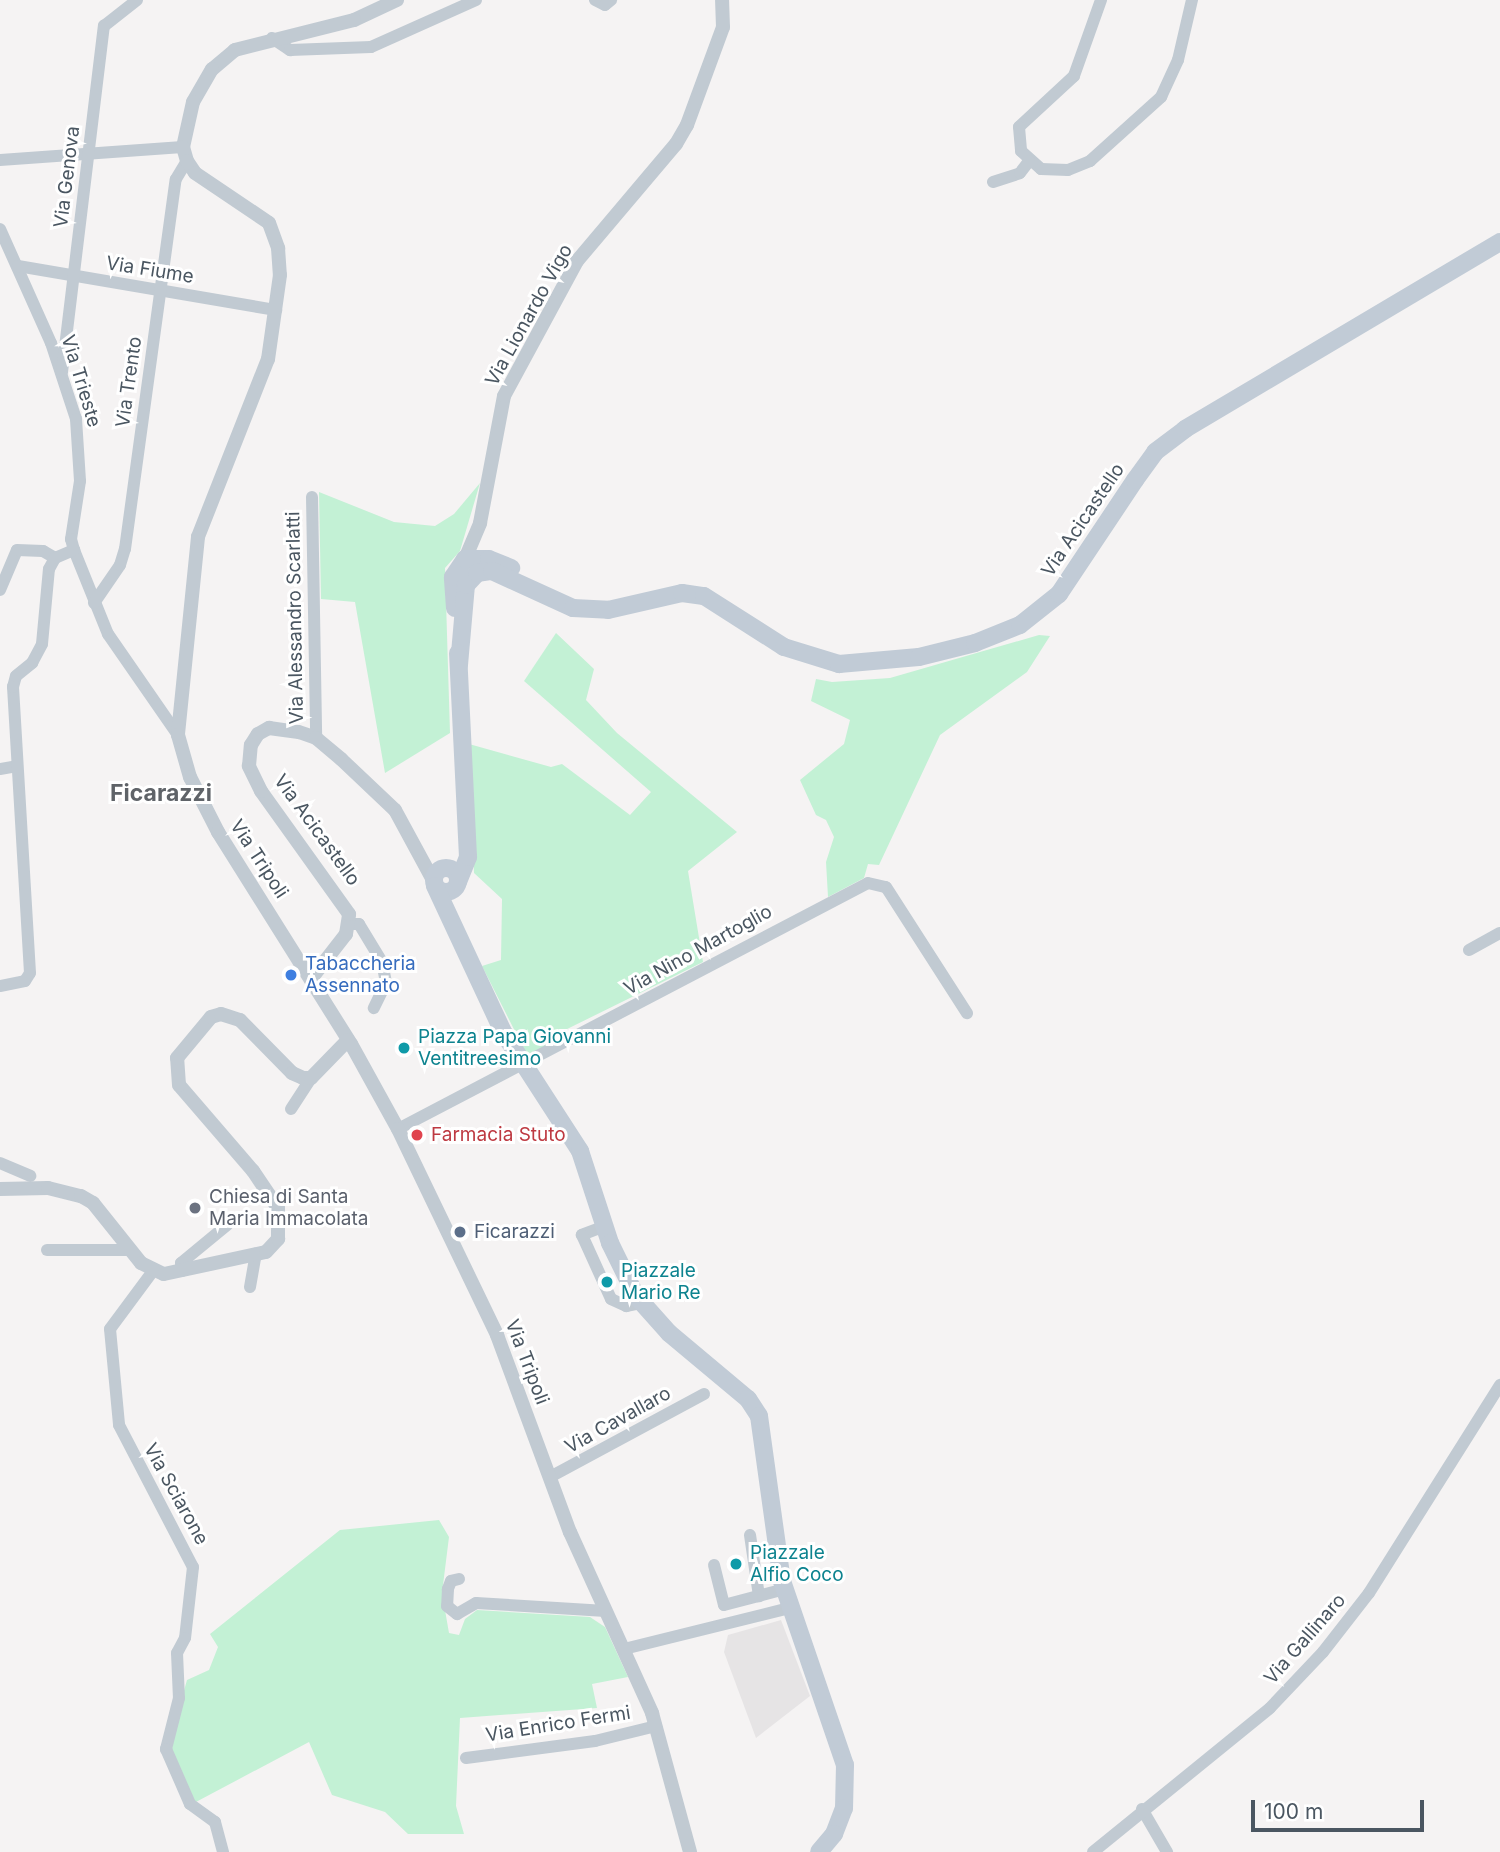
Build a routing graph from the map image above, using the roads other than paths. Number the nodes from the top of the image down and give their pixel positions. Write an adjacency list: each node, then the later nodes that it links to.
1 (137, 0): 10 (street, Via Genova)
2 (397, 0): 9 (street)
3 (476, 0): 9 (street)
4 (596, 0): 5 (street)
5 (611, 0)
6 (722, 0): 25 (street, Via Lionardo Vigo)
7 (1101, 0): 13 (street)
8 (1192, 0): 13 (street)
9 (272, 38): 11 (street)
10 (89, 152): 11 (street); 12 (street); 18 (street, Via Genova)
11 (185, 154): 19 (street, Via Trento); 20 (street, Via Tripoli)
12 (0, 160)
13 (1029, 161): 14 (street)
14 (993, 182)
15 (0, 229): 17 (street, Via Trieste)
16 (1500, 242): 27 (main road, Via Acicastello)
17 (18, 266): 18 (street, Via Fiume); 21 (street, Via Trieste)
18 (74, 277): 19 (street, Via Fiume); 21 (street, Via Genova)
19 (160, 292): 20 (street, Via Fiume); 28 (street, Via Trento)
20 (276, 310): 31 (street, Via Tripoli)
21 (61, 376): 23 (street, Via Trieste)
22 (312, 497): 32 (street, Via Alessandro Scarlatti)
23 (74, 550): 24 (street); 28 (street, Via Trieste)
24 (55, 558): 26 (street); 33 (street)
25 (472, 558): 27 (main road); 29 (street); 30 (main road)
26 (0, 590)
27 (545, 597): 29 (main road)
28 (94, 603): 31 (street, Via Trieste)
29 (462, 642): 30 (main road)
30 (459, 665): 35 (main road)
31 (178, 735): 39 (street, Via Tripoli)
32 (316, 738): 35 (street); 36 (street, Via Acicastello)
33 (17, 766): 34 (street); 40 (street)
34 (0, 769)
35 (446, 881): 44 (main road)
36 (349, 924): 39 (street); 41 (street)
37 (1500, 933): 38 (street)
38 (1469, 950)
39 (311, 979): 43 (street, Via Tripoli)
40 (5, 986)
41 (374, 1008)
42 (967, 1013): 44 (street, Via Nino Martoglio)
43 (348, 1040): 45 (street); 47 (street, Via Tripoli)
44 (523, 1065): 47 (street, Via Nino Martoglio); 65 (main road)
45 (311, 1078): 46 (street); 54 (street)
46 (291, 1109)
47 (398, 1129): 61 (street, Via Tripoli)
48 (0, 1163): 49 (street)
49 (30, 1176)
50 (0, 1189): 53 (street)
51 (228, 1225): 56 (street)
52 (47, 1250): 53 (street)
53 (129, 1250): 55 (street)
54 (256, 1254): 56 (street); 57 (street)
55 (152, 1271): 56 (street); 73 (street, Via Sciarone)
56 (182, 1271)
57 (250, 1287)
58 (1500, 1385): 60 (street, Via Gallinaro)
59 (704, 1394): 61 (street, Via Cavallaro)
60 (1496, 1403): 72 (street, Via Gallinaro)
61 (550, 1477): 68 (street, Via Tripoli)
62 (750, 1535): 66 (street)
63 (714, 1565): 66 (street)
64 (459, 1579): 68 (street)
65 (785, 1589): 66 (street); 67 (main road)
66 (759, 1596)
67 (790, 1608): 69 (street); 75 (main road)
68 (606, 1611): 69 (street, Via Tripoli)
69 (624, 1648): 70 (street, Via Tripoli)
70 (656, 1726): 71 (street, Via Enrico Fermi); 74 (street, Via Tripoli)
71 (466, 1758)
72 (1142, 1809): 76 (street, Via Gallinaro); 77 (street)
73 (223, 1852)
74 (690, 1852)
75 (819, 1852)
76 (1093, 1852)
77 (1167, 1852)

